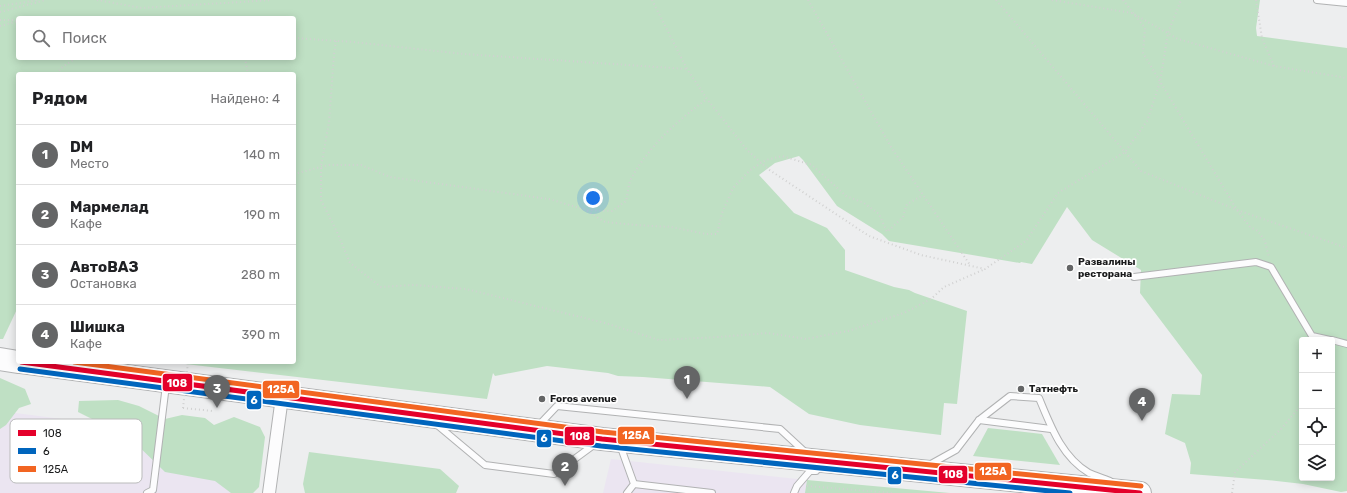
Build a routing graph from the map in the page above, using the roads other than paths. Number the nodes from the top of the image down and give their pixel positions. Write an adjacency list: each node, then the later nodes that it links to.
1 (1317, 0): 2 (lane)
2 (1347, 3)
3 (1134, 277): 4 (lane)
4 (1317, 337)
5 (1335, 341): 6 (lane)
6 (1347, 344)
7 (59, 364): 8 (highway)
8 (93, 367): 9 (highway)
9 (167, 382): 10 (highway); 19 (lane)
10 (282, 397): 11 (highway); 20 (street)
11 (427, 416): 14 (highway); 15 (lane)
12 (979, 420): 13 (lane); 13 (lane); 17 (lane)
13 (1051, 429): 24 (lane)
14 (534, 430): 15 (highway); 16 (lane)
15 (610, 439): 16 (highway); 18 (lane)
16 (814, 460): 17 (highway)
17 (913, 470): 23 (lane); 24 (highway)
18 (634, 484): 21 (lane); 22 (lane)
19 (147, 493)
20 (269, 493)
21 (627, 493)
22 (712, 493)
23 (794, 493)
24 (1138, 493)

